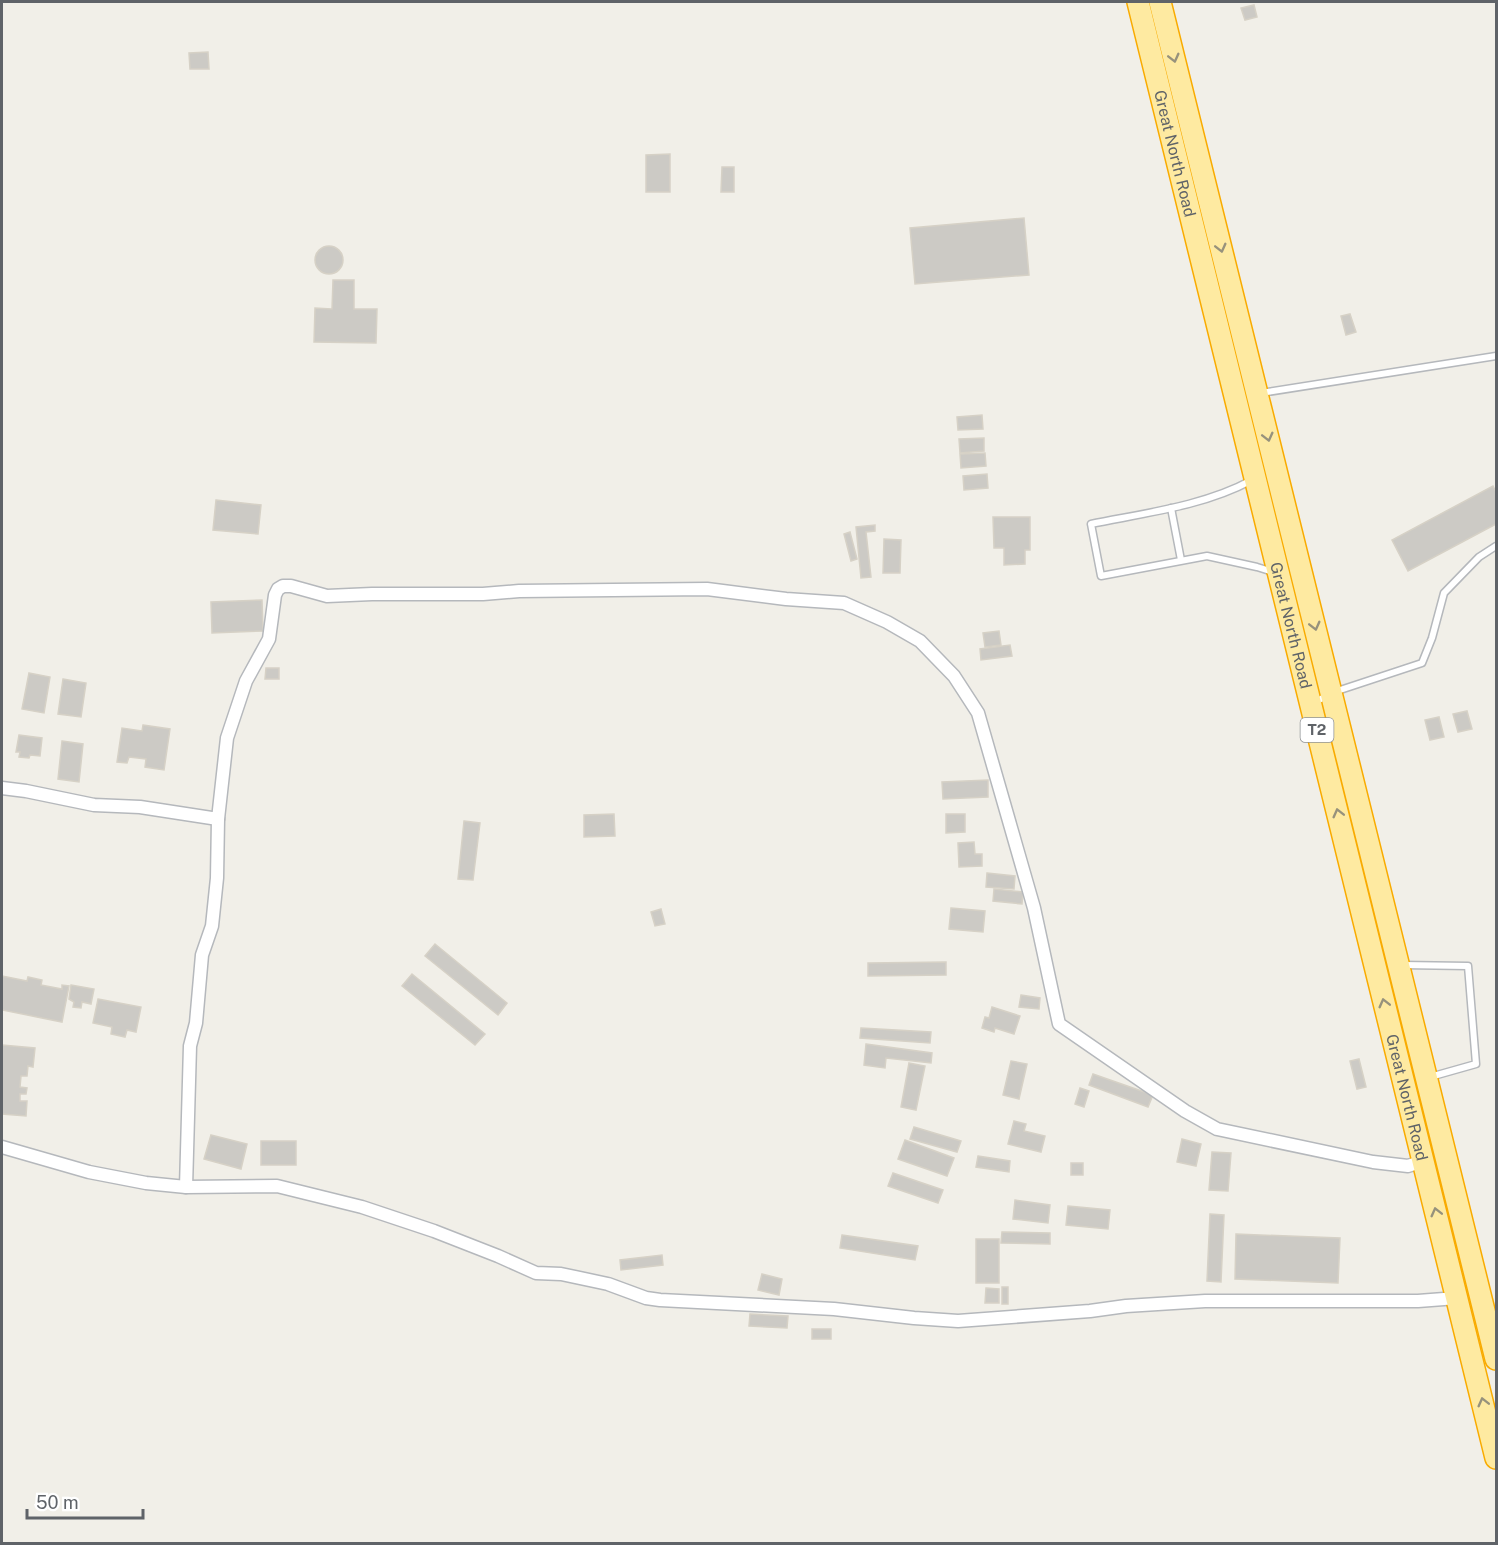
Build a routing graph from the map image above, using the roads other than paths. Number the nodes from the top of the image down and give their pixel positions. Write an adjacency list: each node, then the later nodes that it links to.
1 (1138, 2): 5 (highway, Great North Road / T2)
2 (1160, 2): 4 (highway, Great North Road / T2, one-way to 4)
3 (1497, 356): 4 (lane)
4 (1257, 394): 10 (highway, Great North Road / T2, one-way to 10)
5 (1255, 478): 6 (lane); 9 (highway, Great North Road / T2)
6 (1171, 508): 8 (lane); 8 (lane)
7 (1497, 546): 10 (lane)
8 (1181, 560): 9 (lane)
9 (1279, 574): 11 (highway, Great North Road / T2)
10 (1331, 693): 11 (lane); 14 (highway, Great North Road / T2)
11 (1311, 704): 17 (highway, Great North Road / T2, one-way to 11)
12 (2, 788): 13 (street)
13 (218, 819): 17 (street); 18 (street)
14 (1399, 965): 15 (highway, Great North Road / T2); 15 (lane)
15 (1427, 1078): 20 (highway, Great North Road / T2)
16 (2, 1147): 18 (street)
17 (1423, 1161): 19 (highway, Great North Road / T2, one-way to 17)
18 (186, 1187): 19 (street)
19 (1457, 1298): 22 (highway, Great North Road / T2, one-way to 19)
20 (1491, 1317): 21 (highway, Great North Road / T2)
21 (1497, 1359)
22 (1497, 1458)

